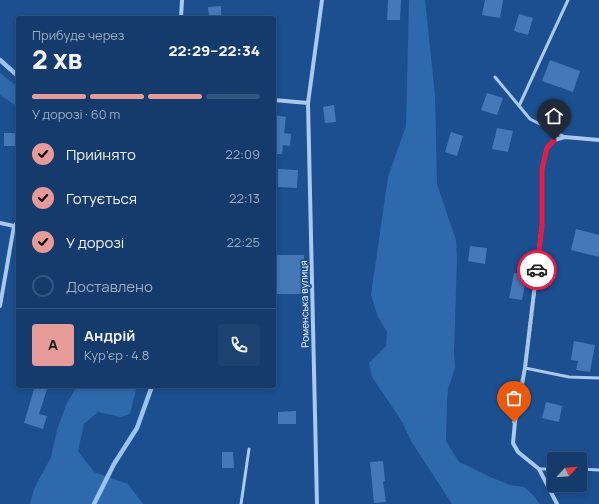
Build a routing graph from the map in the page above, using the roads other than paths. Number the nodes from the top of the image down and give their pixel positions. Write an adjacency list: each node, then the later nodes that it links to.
1 (182, 0): 4 (street)
2 (322, 0): 7 (street, Роменська вулиця)
3 (568, 0): 8 (lane)
4 (181, 16)
5 (495, 77): 8 (lane)
6 (276, 100): 7 (street)
7 (308, 103): 23 (street, Роменська вулиця)
8 (519, 106): 9 (lane)
9 (565, 138): 10 (street); 15 (street)
10 (599, 140)
11 (0, 224): 13 (street)
12 (16, 224): 13 (lane)
13 (14, 226): 14 (street)
14 (0, 306)
15 (525, 368): 16 (lane); 18 (street)
16 (599, 378)
17 (249, 449): 22 (lane)
18 (539, 469): 19 (lane); 24 (street)
19 (547, 469)
20 (587, 469): 21 (lane)
21 (599, 470)
22 (242, 504)
23 (317, 504)
24 (556, 504)

